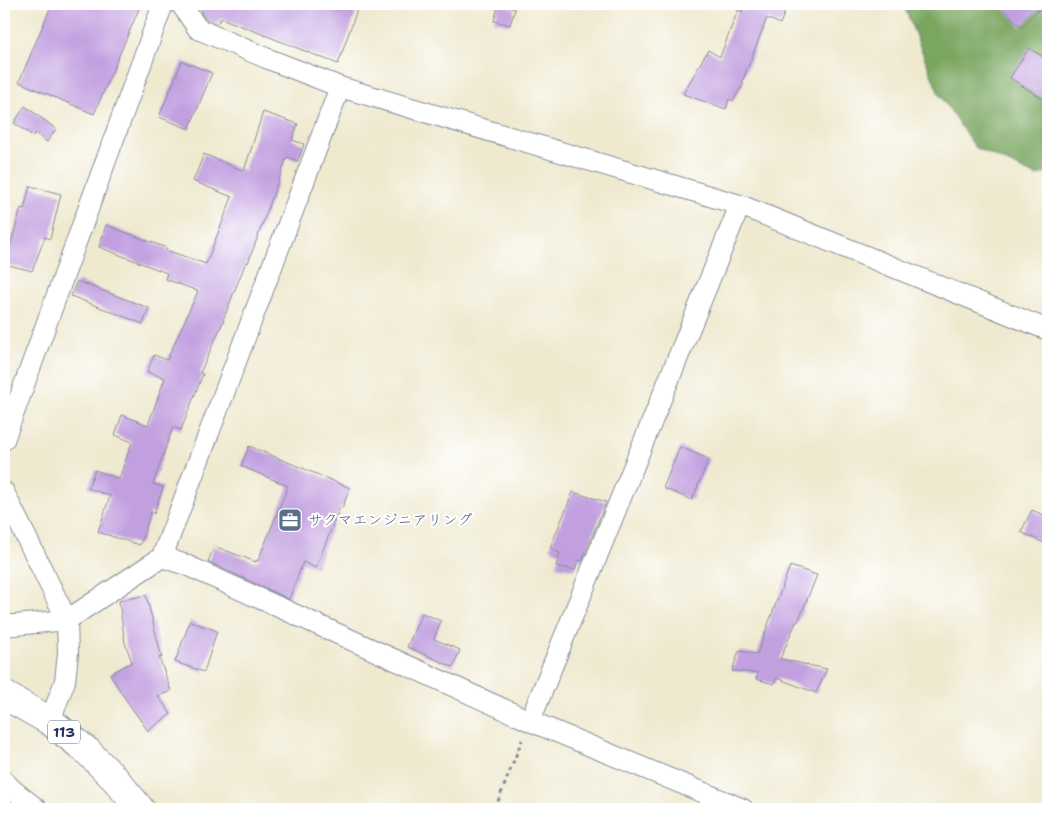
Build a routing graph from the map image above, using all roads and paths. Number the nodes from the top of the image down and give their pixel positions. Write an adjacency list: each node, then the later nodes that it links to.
1 (163, 4): 6 (street)
2 (181, 4): 3 (street)
3 (340, 87): 4 (street); 8 (street)
4 (740, 205): 5 (street); 13 (street)
5 (1048, 330)
6 (4, 440)
7 (4, 492): 9 (street)
8 (162, 557): 9 (street); 13 (street)
9 (66, 620): 10 (street); 12 (street)
10 (4, 626)
11 (4, 695): 12 (highway, 113)
12 (50, 721): 16 (highway, 113)
13 (530, 721): 17 (path); 18 (street)
14 (4, 781): 15 (street)
15 (37, 809)
16 (140, 809)
17 (495, 809)
18 (743, 809)

